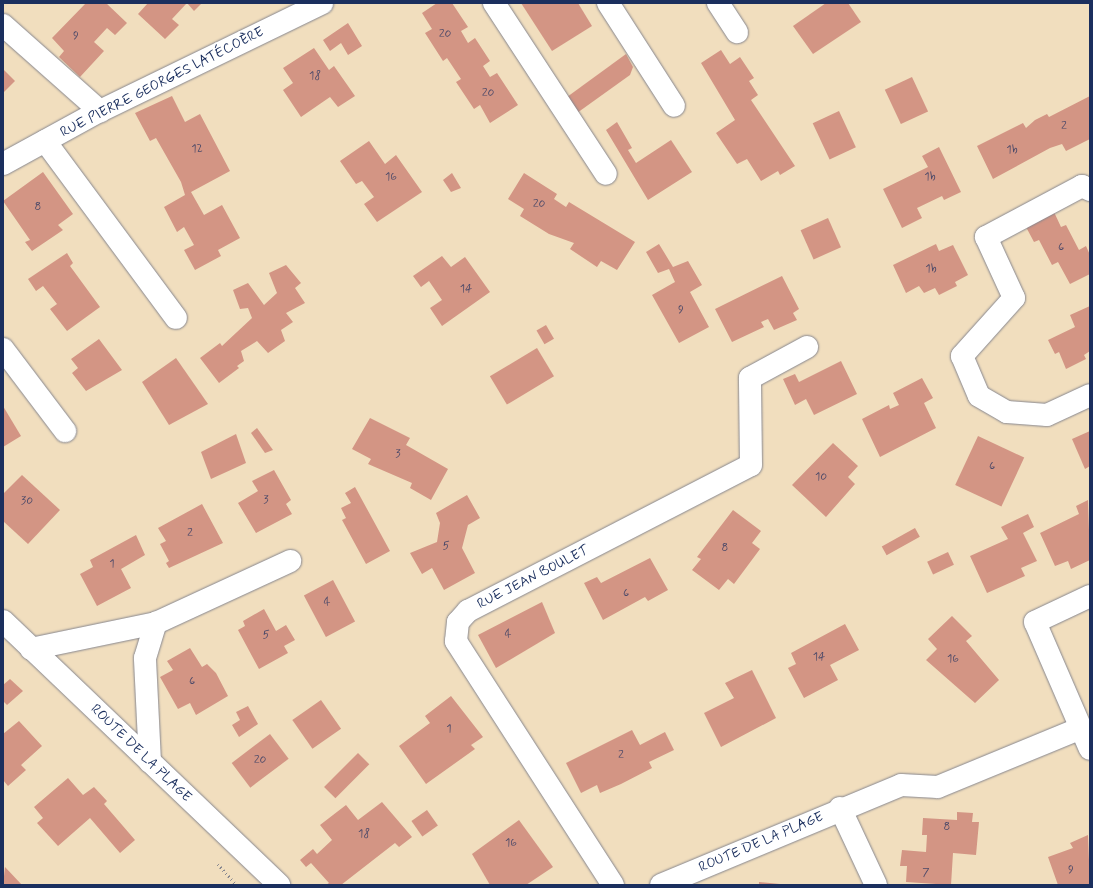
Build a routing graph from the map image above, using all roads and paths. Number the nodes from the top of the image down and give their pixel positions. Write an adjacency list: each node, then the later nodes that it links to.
1 (322, 3): 8 (street, RUE PIERRE GEORGES LATÉCOÈRE)
2 (494, 3): 11 (street)
3 (608, 3): 7 (street)
4 (718, 3): 6 (street)
5 (3, 25): 8 (street)
6 (737, 32)
7 (674, 106)
8 (100, 111): 9 (street, RUE PIERRE GEORGES LATÉCOÈRE)
9 (45, 141): 10 (street, RUE PIERRE GEORGES LATÉCOÈRE); 13 (street)
10 (3, 164)
11 (606, 174)
12 (1090, 190): 16 (street)
13 (176, 318)
14 (807, 347): 28 (street, RUE JEAN BOULET)
15 (3, 349): 17 (street)
16 (1090, 395)
17 (65, 431)
18 (290, 561): 21 (street)
19 (1090, 596): 23 (street)
20 (3, 621): 22 (street, ROUTE DE LA PLAGE)
21 (156, 623): 22 (street); 25 (street)
22 (31, 649): 25 (street, ROUTE DE LA PLAGE)
23 (1081, 728): 24 (street); 26 (street, ROUTE DE LA PLAGE)
24 (1090, 749)
25 (150, 762): 27 (street, ROUTE DE LA PLAGE)
26 (840, 808): 29 (street, ROUTE DE LA PLAGE); 30 (street)
27 (276, 884)
28 (613, 885)
29 (661, 885)
30 (876, 885)

